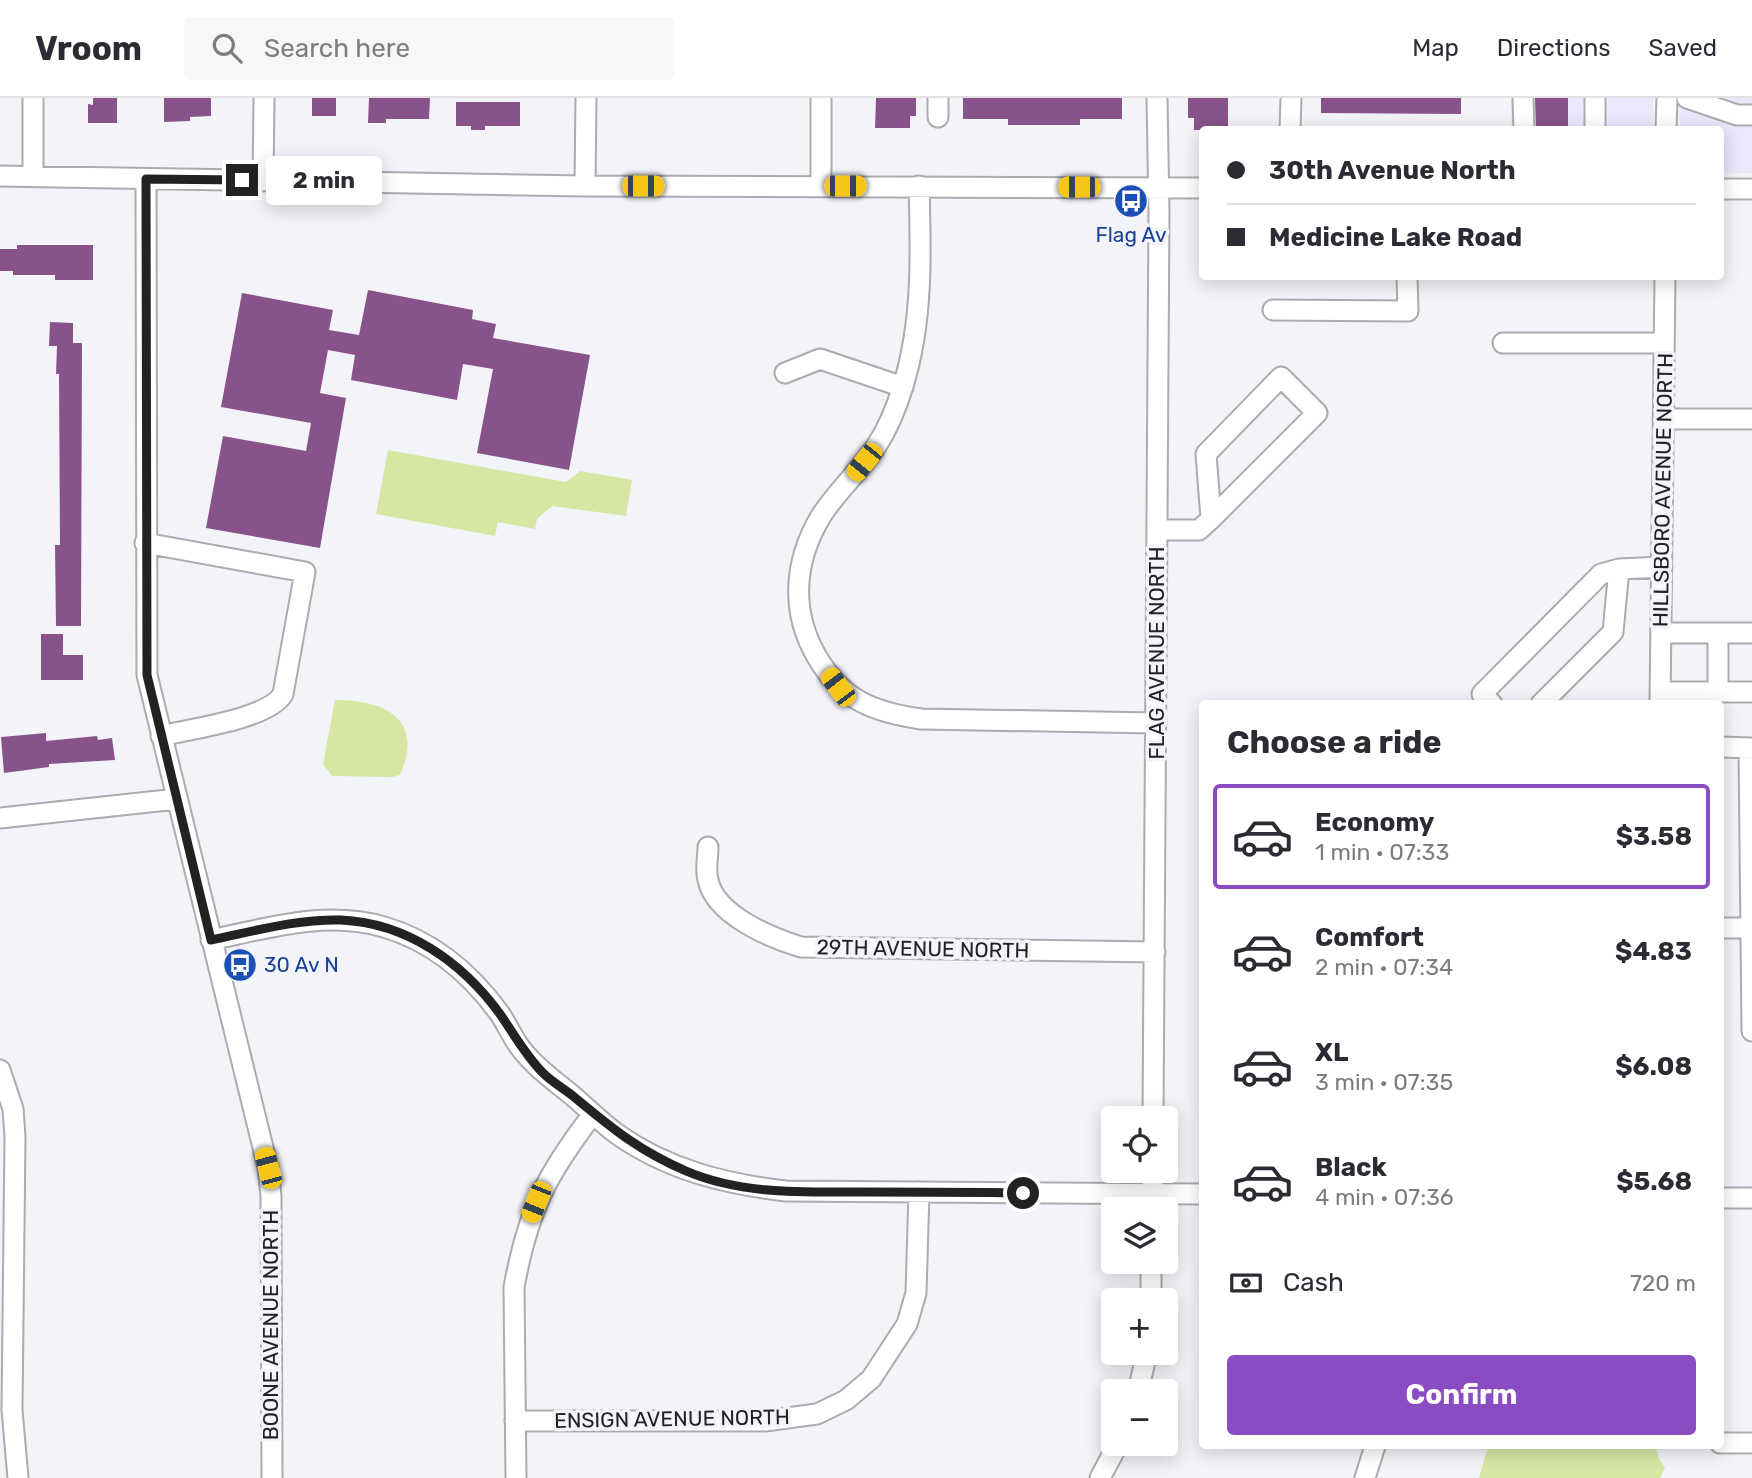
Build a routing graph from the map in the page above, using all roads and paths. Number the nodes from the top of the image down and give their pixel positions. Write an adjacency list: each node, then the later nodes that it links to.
1 (33, 98): 17 (street)
2 (264, 98): 19 (street)
3 (586, 98): 20 (street)
4 (821, 98): 21 (street)
5 (1157, 98): 23 (street, FLAG AVENUE NORTH)
6 (1291, 98): 12 (street)
7 (1523, 98): 13 (street)
8 (1595, 98): 14 (street)
9 (1667, 98): 15 (street)
10 (1687, 98): 11 (street)
11 (1742, 110)
12 (1290, 126)
13 (1524, 126)
14 (1595, 126)
15 (1666, 126)
16 (0, 176): 17 (street)
17 (33, 176): 18 (street)
18 (146, 179): 19 (street); 38 (street, BOONE AVENUE NORTH)
19 (263, 181): 20 (street)
20 (585, 186): 21 (street)
21 (821, 186): 22 (street)
22 (919, 186): 23 (street); 33 (street)
23 (1158, 188): 24 (street); 37 (street, FLAG AVENUE NORTH)
24 (1199, 188)
25 (1724, 189): 26 (street)
26 (1752, 189)
27 (1407, 280): 29 (street)
28 (1665, 280): 31 (street, HILLSBORO AVENUE NORTH)
29 (1273, 310)
30 (1503, 343): 31 (street)
31 (1664, 343): 34 (street, HILLSBORO AVENUE NORTH)
32 (785, 373): 33 (street)
33 (903, 387): 49 (street)
34 (1663, 419): 35 (street); 39 (street, HILLSBORO AVENUE NORTH)
35 (1752, 419)
36 (1211, 519): 36 (street); 37 (street)
37 (1158, 530): 49 (street, FLAG AVENUE NORTH)
38 (145, 542): 50 (street, BOONE AVENUE NORTH); 50 (street)
39 (1662, 567): 40 (street); 41 (street, HILLSBORO AVENUE NORTH)
40 (1619, 569): 47 (street); 48 (street)
41 (1661, 633): 42 (street); 46 (street, HILLSBORO AVENUE NORTH)
42 (1718, 633): 43 (street); 44 (street)
43 (1752, 633)
44 (1718, 692): 45 (street); 46 (street)
45 (1752, 692)
46 (1660, 698)
47 (1488, 700)
48 (1545, 700)
49 (1156, 723): 59 (street, FLAG AVENUE NORTH)
50 (161, 736): 53 (street, BOONE AVENUE NORTH)
51 (1724, 747): 52 (street)
52 (1751, 748): 57 (street)
53 (177, 799): 54 (street); 58 (street, BOONE AVENUE NORTH)
54 (0, 818)
55 (708, 847): 59 (street, 29TH AVENUE NORTH)
56 (1724, 928): 57 (street)
57 (1749, 928): 60 (street)
58 (211, 940): 63 (street); 76 (street, BOONE AVENUE NORTH)
59 (1155, 952): 62 (street, FLAG AVENUE NORTH)
60 (1752, 1031)
61 (0, 1070): 75 (street)
62 (1153, 1106)
63 (593, 1114): 64 (street); 70 (street)
64 (919, 1192): 69 (street); 70 (street, ENSIGN AVENUE NORTH)
65 (1199, 1194): 66 (street)
66 (1178, 1197)
67 (1724, 1198): 68 (street)
68 (1752, 1198)
69 (1101, 1199)
70 (515, 1421): 77 (street)
71 (1724, 1443): 72 (street)
72 (1752, 1443)
73 (1374, 1449): 79 (street)
74 (1112, 1456): 78 (street)
75 (18, 1478)
76 (272, 1478)
77 (516, 1478)
78 (1100, 1478)
79 (1365, 1478)

